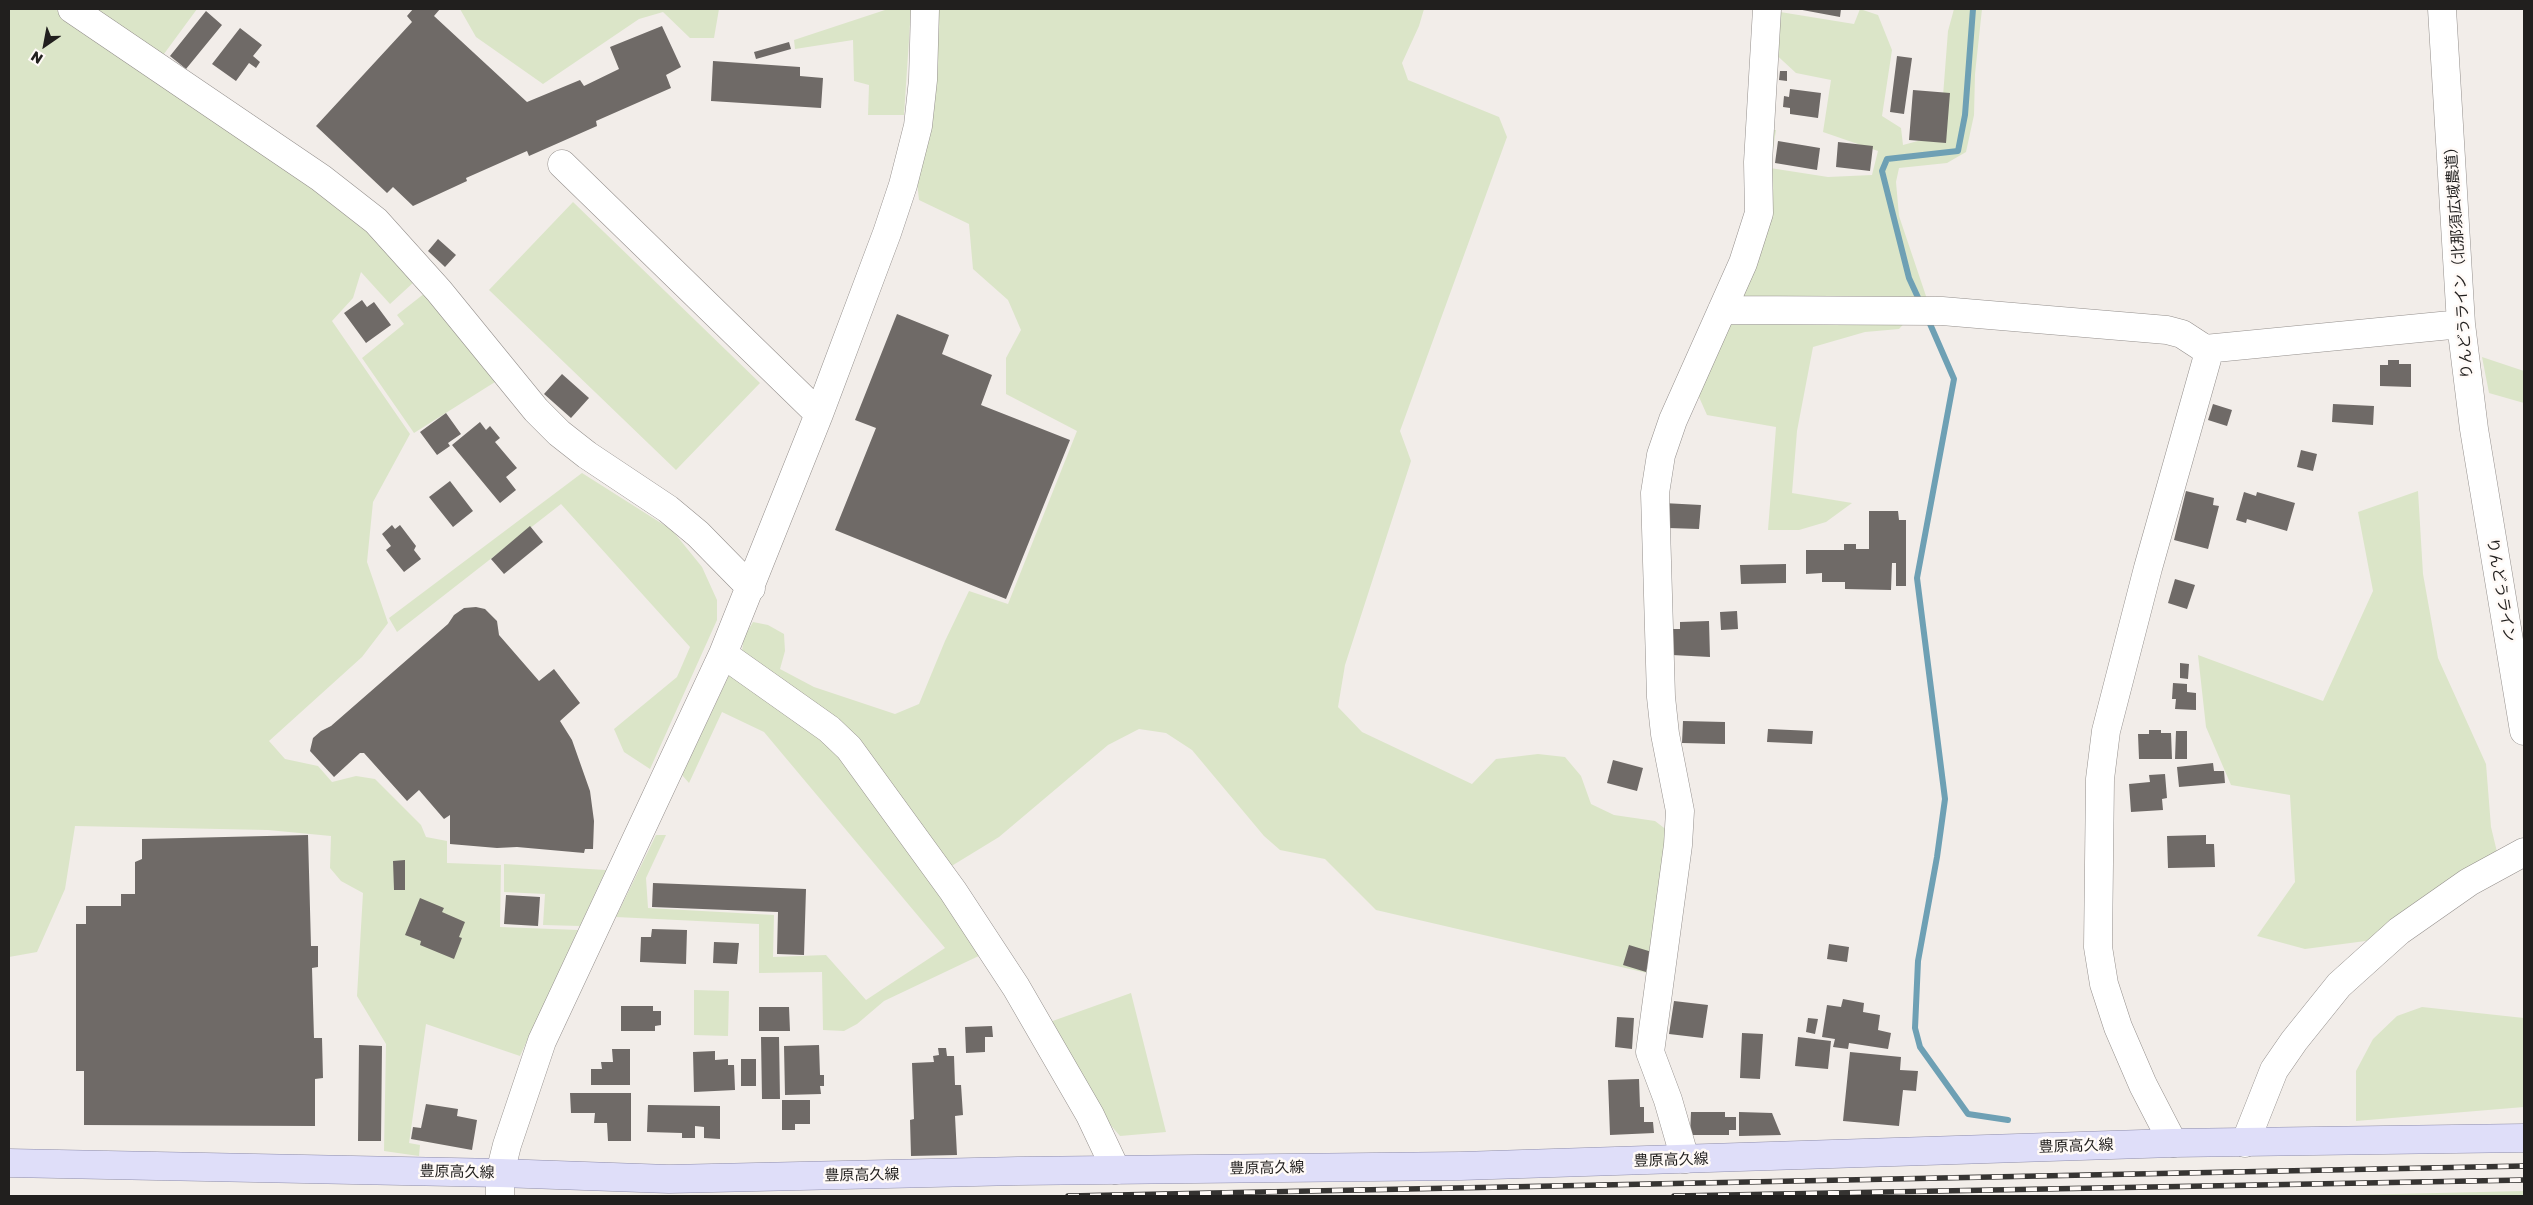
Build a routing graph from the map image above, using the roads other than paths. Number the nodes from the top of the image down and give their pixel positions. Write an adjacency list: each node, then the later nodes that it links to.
1 (72, 9): 11 (street)
2 (925, 9): 9 (street)
3 (1767, 9): 6 (street)
4 (2442, 9): 7 (street, りんどうライン（北那須広域農道）)
5 (562, 164): 9 (street)
6 (1722, 310): 8 (street); 18 (street)
7 (2461, 324): 8 (street); 10 (street, りんどうライン（北那須広域農道）)
8 (2205, 349): 16 (street)
9 (819, 414): 11 (street)
10 (2487, 508): 13 (street, りんどうライン)
11 (751, 588): 12 (street)
12 (723, 654): 20 (street); 21 (street)
13 (2524, 731)
14 (2524, 852): 17 (street)
15 (2524, 1138): 17 (main road, 豊原高久線)
16 (2173, 1143): 17 (main road, 豊原高久線); 18 (main road, 豊原高久線)
17 (2245, 1143)
18 (1685, 1159): 20 (main road, 豊原高久線)
19 (9, 1163): 21 (main road, 豊原高久線)
20 (1116, 1170): 21 (main road, 豊原高久線)
21 (500, 1184)

